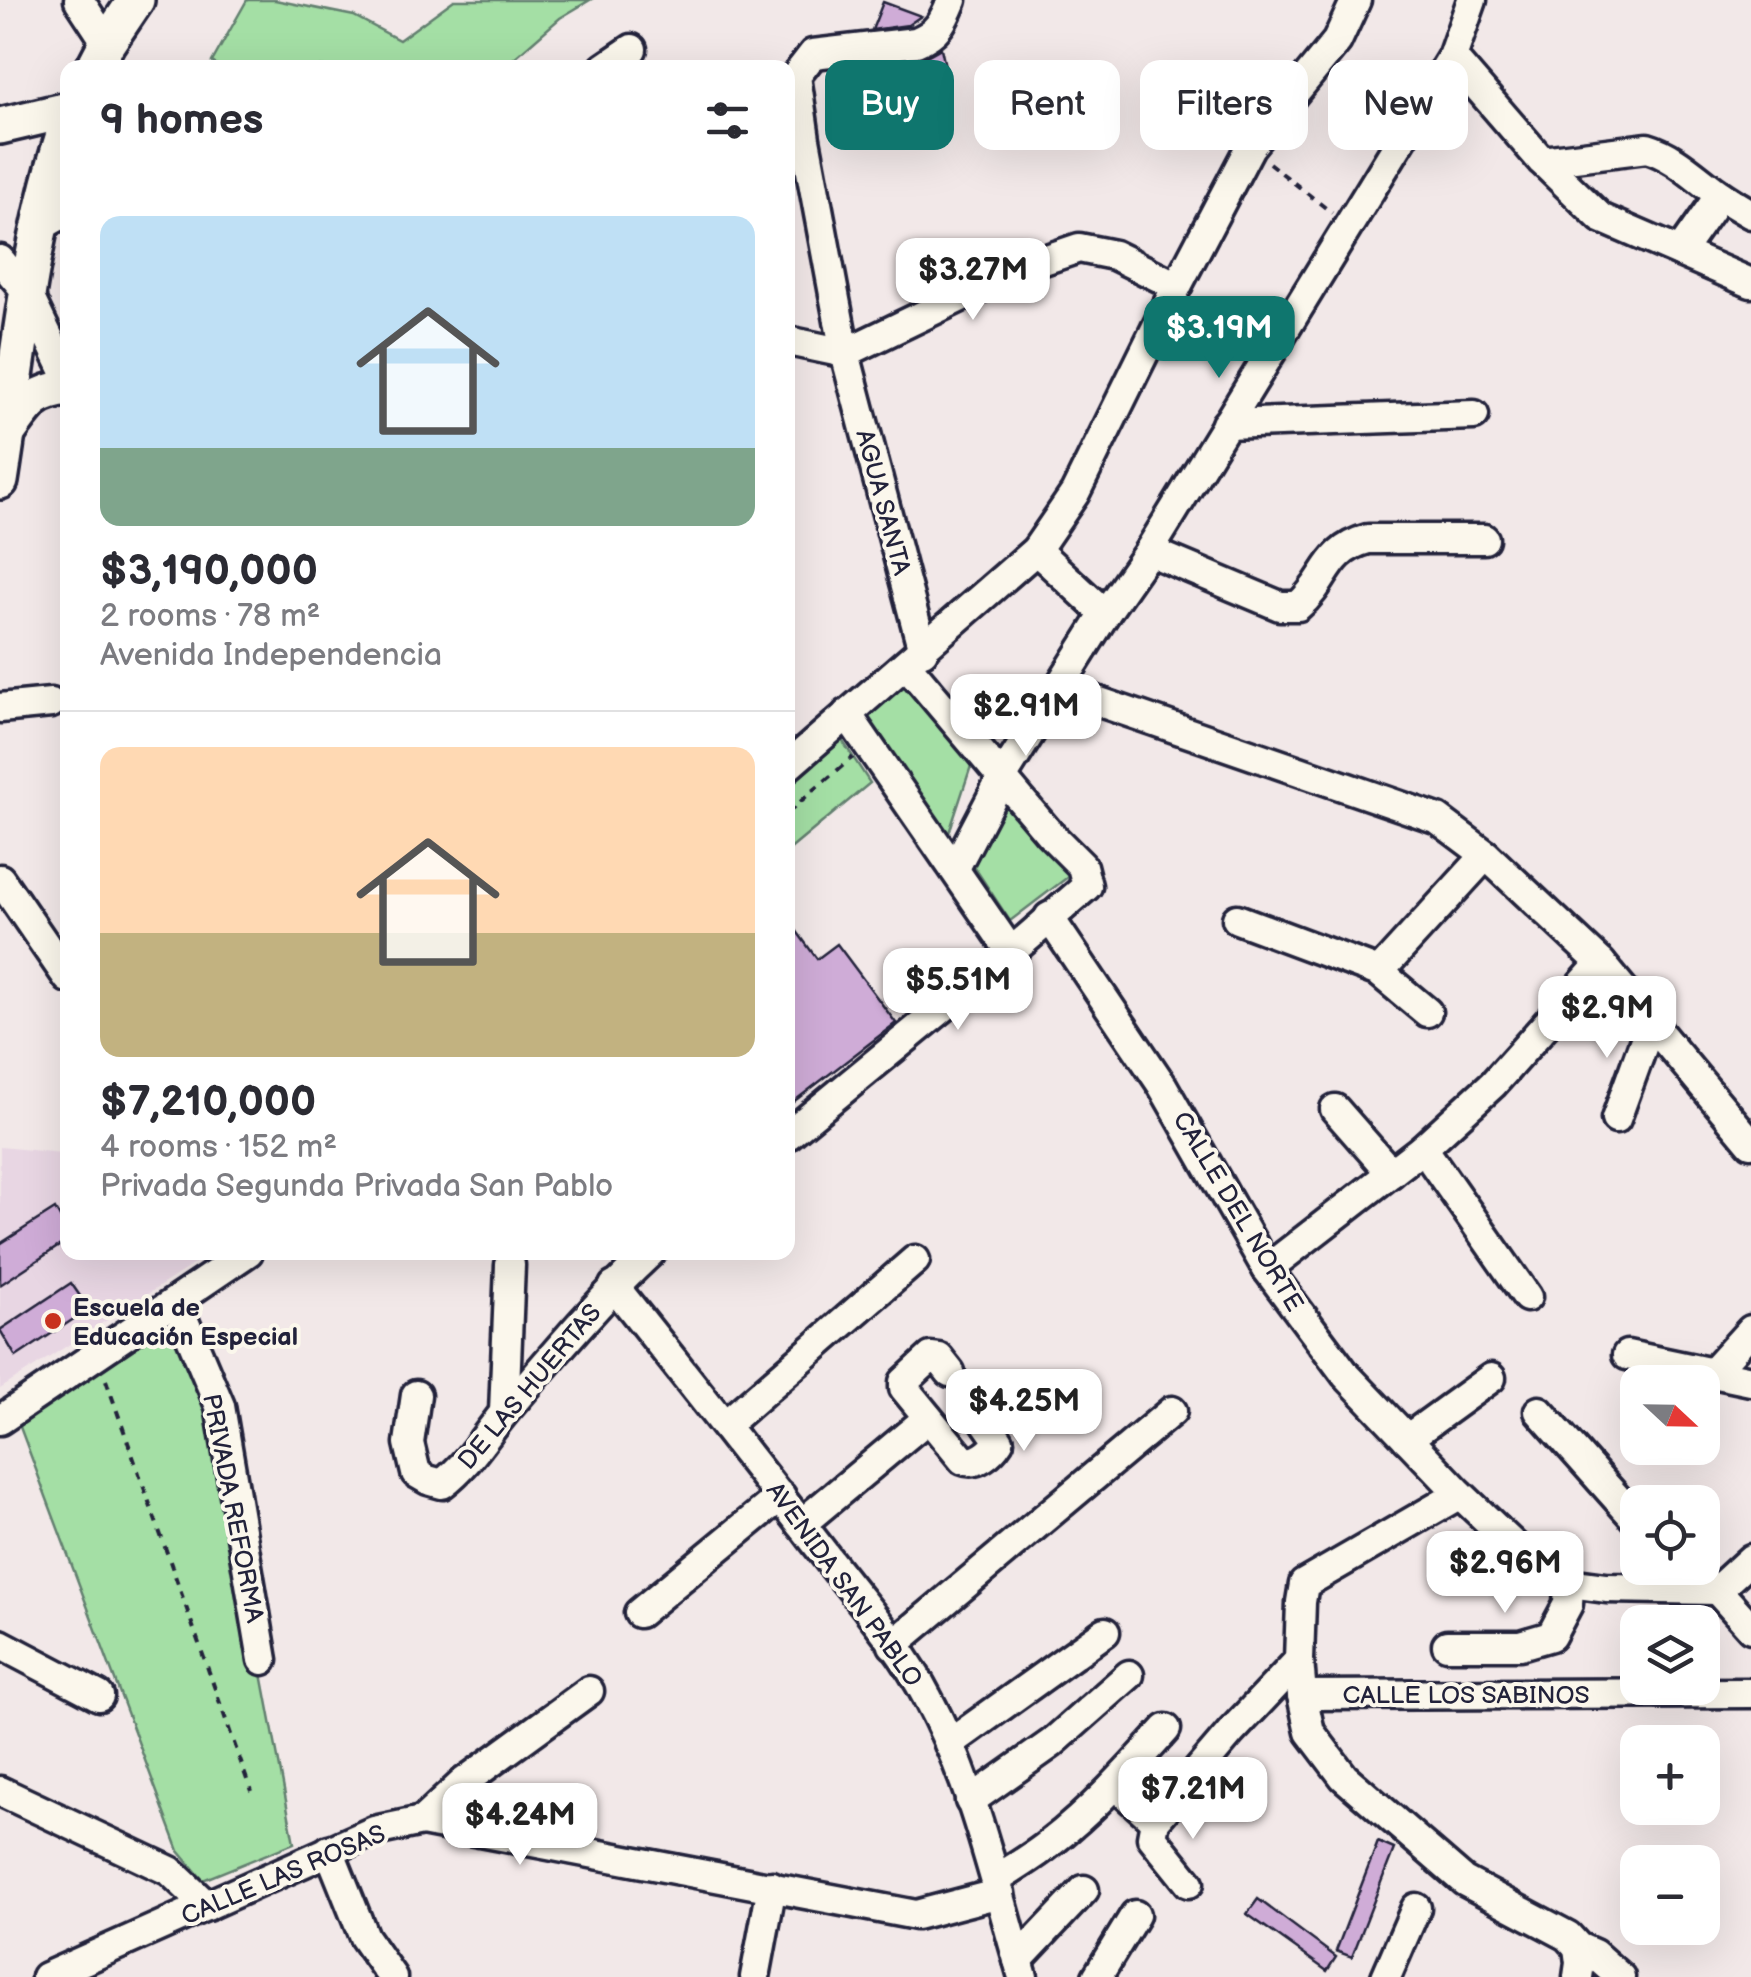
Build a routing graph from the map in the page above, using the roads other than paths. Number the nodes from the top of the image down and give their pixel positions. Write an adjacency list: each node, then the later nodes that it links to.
1 (80, 0): 7 (street)
2 (136, 0): 7 (main road)
3 (952, 0): 23 (street, AGUA SANTA)
4 (1356, 0): 20 (street)
5 (1472, 0): 8 (street)
6 (632, 49): 9 (street)
7 (100, 55)
8 (1452, 57): 13 (street); 27 (street)
9 (616, 60)
10 (60, 112): 11 (main road)
11 (0, 126)
12 (60, 146): 16 (main road)
13 (1542, 161): 14 (street); 17 (street)
14 (1720, 195): 15 (street); 17 (street)
15 (1751, 214)
16 (53, 219): 21 (main road)
17 (1680, 252): 19 (street)
18 (0, 260): 21 (street)
19 (1751, 284)
20 (1177, 286): 23 (street); 31 (street)
21 (27, 292): 24 (street); 28 (main road)
22 (795, 343): 23 (street)
23 (844, 353): 34 (street, AGUA SANTA)
24 (60, 361)
25 (60, 389): 28 (main road)
26 (1474, 415): 27 (street)
27 (1226, 424): 32 (street)
28 (8, 433): 29 (main road)
29 (0, 482)
30 (1484, 539): 32 (street)
31 (1036, 550): 33 (street); 34 (street)
32 (1149, 551): 33 (street)
33 (1105, 614): 35 (street)
34 (914, 658): 38 (street); 40 (street)
35 (1059, 688): 40 (street); 41 (street)
36 (51, 704): 37 (street)
37 (0, 708)
38 (847, 714): 39 (street); 42 (street)
39 (795, 760)
40 (1002, 776): 42 (street); 44 (street)
41 (1486, 855): 47 (street); 49 (street)
42 (955, 868): 46 (street)
43 (0, 879): 48 (street)
44 (1049, 917): 46 (street); 62 (street, CALLE DEL NORTE)
45 (1237, 920): 49 (street)
46 (1012, 952): 54 (street)
47 (1602, 963): 51 (street); 56 (street)
48 (60, 966)
49 (1380, 972): 50 (street)
50 (1427, 1012)
51 (1651, 1023): 53 (street); 55 (street)
52 (1335, 1109): 57 (street)
53 (1616, 1119)
54 (795, 1129)
55 (1751, 1143)
56 (1424, 1148): 57 (street); 64 (street)
57 (1391, 1173): 62 (street)
58 (236, 1260): 65 (street)
59 (642, 1260): 63 (street, DE LAS HUERTAS)
60 (915, 1260): 81 (street)
61 (510, 1265): 77 (street)
62 (1267, 1268): 82 (street, CALLE DEL NORTE)
63 (614, 1286): 77 (street, DE LAS HUERTAS); 81 (street, AVENIDA SAN PABLO)
64 (1527, 1297)
65 (176, 1302): 80 (street); 98 (street, PRIVADA REFORMA)
66 (1751, 1330): 69 (street)
67 (1627, 1355): 68 (street)
68 (1674, 1365)
69 (1719, 1365)
70 (950, 1372): 79 (street)
71 (1720, 1375): 73 (street)
72 (1491, 1378): 82 (street)
73 (1751, 1381)
74 (416, 1395): 77 (street, DE LAS HUERTAS)
75 (1172, 1411): 96 (street)
76 (1539, 1411): 85 (street)
77 (504, 1412)
78 (980, 1414): 79 (street)
79 (928, 1418): 86 (street)
80 (0, 1420)
81 (725, 1425): 84 (street, AVENIDA SAN PABLO)
82 (1407, 1439): 83 (street, CALLE DEL NORTE)
83 (1460, 1494): 89 (street, CALLE DEL NORTE); 99 (street)
84 (782, 1496): 86 (street, AVENIDA SAN PABLO); 92 (street)
85 (1620, 1502)
86 (801, 1524): 96 (street, AVENIDA SAN PABLO)
87 (1751, 1559): 88 (street)
88 (1720, 1574)
89 (1569, 1584): 90 (street, CALLE DEL NORTE); 97 (street)
90 (1652, 1585)
91 (1701, 1585): 93 (street)
92 (639, 1614)
93 (1751, 1628)
94 (1105, 1632): 106 (street)
95 (0, 1644): 104 (street)
96 (893, 1644): 106 (street, AVENIDA SAN PABLO)
97 (1447, 1645)
98 (263, 1660)
99 (1299, 1660): 103 (street); 111 (street)
100 (1129, 1676): 109 (street)
101 (590, 1691): 110 (street)
102 (1751, 1693): 103 (street, CALLE LOS SABINOS)
103 (1302, 1695): 120 (street)
104 (99, 1696)
105 (1166, 1730): 107 (street, CALLE LAS ROSAS)
106 (949, 1744): 109 (street, AVENIDA SAN PABLO)
107 (1114, 1786): 111 (street); 115 (street, CALLE LAS ROSAS)
108 (0, 1791): 117 (street)
109 (970, 1801): 115 (street, AVENIDA SAN PABLO)
110 (422, 1821): 112 (street, CALLE LAS ROSAS); 114 (street, CALLE LAS ROSAS)
111 (1155, 1821): 113 (street)
112 (330, 1850): 117 (street, CALLE LAS ROSAS); 123 (street)
113 (1189, 1883)
114 (772, 1886): 115 (street, CALLE LAS ROSAS); 124 (street)
115 (998, 1886): 121 (street, AVENIDA SAN PABLO)
116 (1084, 1890): 121 (street)
117 (207, 1906): 122 (street, CALLE LAS ROSAS)
118 (1416, 1908): 126 (street)
119 (1135, 1915): 125 (street)
120 (1578, 1947): 127 (street); 128 (street)
121 (1021, 1968)
122 (46, 1977)
123 (392, 1977)
124 (754, 1977)
125 (1096, 1977)
126 (1386, 1977)
127 (1578, 1977)
128 (1620, 1977)

